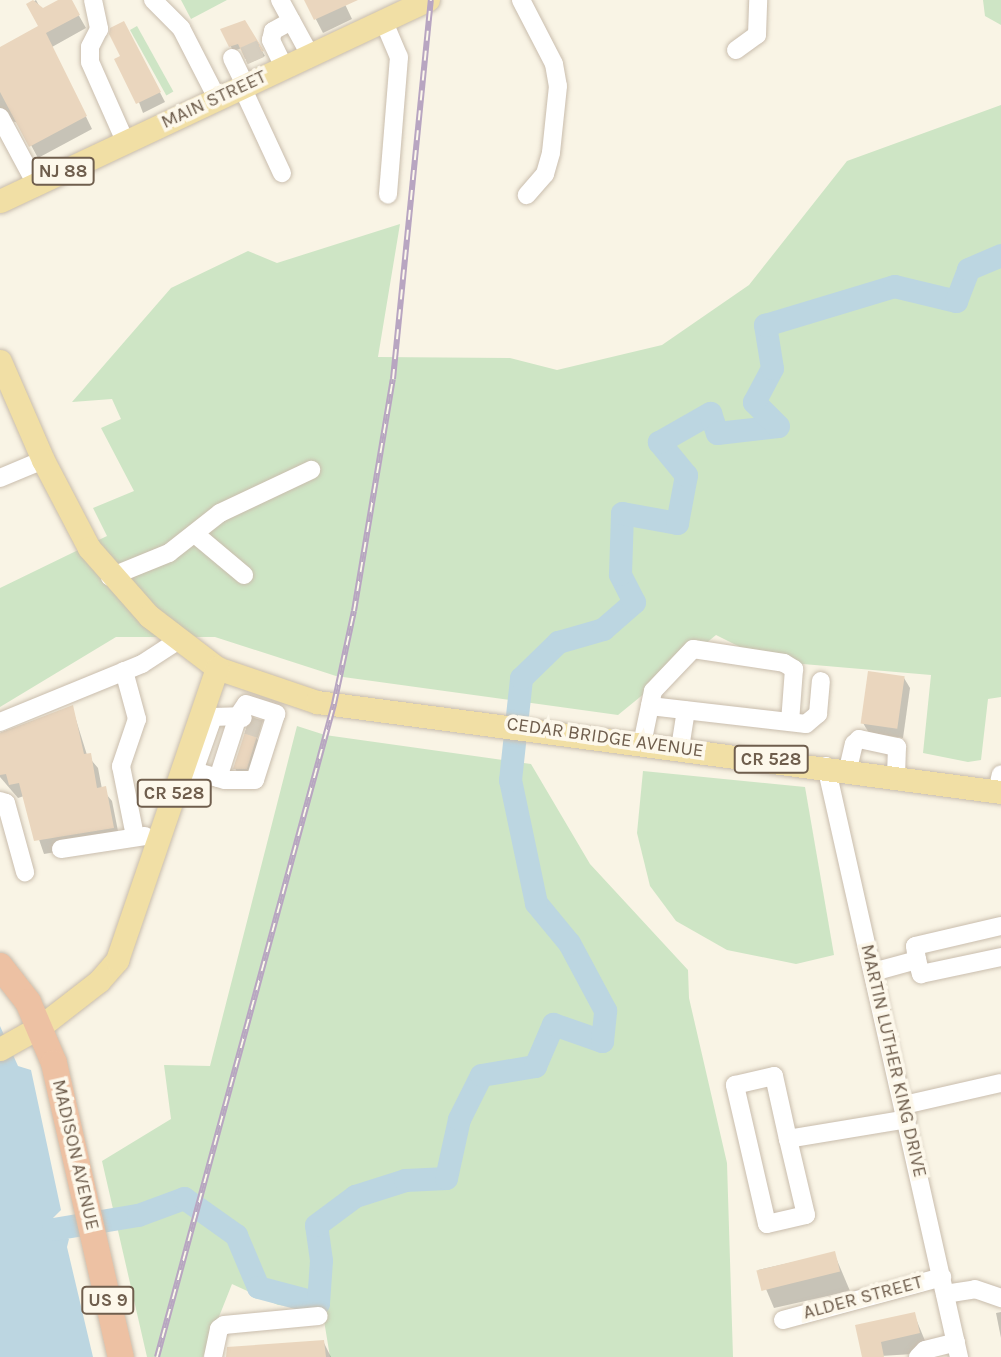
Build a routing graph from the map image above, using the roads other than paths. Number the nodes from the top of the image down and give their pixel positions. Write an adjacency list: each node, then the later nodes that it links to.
1 (93, 0): 16 (street)
2 (153, 0): 14 (street)
3 (280, 0): 7 (street)
4 (521, 0): 20 (street)
5 (758, 0): 9 (street)
6 (416, 3): 8 (main road, MAIN STREET / NJ 88)
7 (291, 21): 11 (street); 12 (street)
8 (384, 22): 11 (main road, MAIN STREET / NJ 88); 19 (street)
9 (736, 50)
10 (239, 54): 13 (street)
11 (310, 55): 12 (main road, MAIN STREET / NJ 88)
12 (284, 67): 13 (main road, MAIN STREET / NJ 88)
13 (244, 86): 14 (main road, MAIN STREET / NJ 88); 17 (street)
14 (217, 98): 16 (main road, MAIN STREET / NJ 88)
15 (0, 117): 18 (street)
16 (125, 141): 18 (main road, MAIN STREET / NJ 88)
17 (282, 173)
18 (36, 184): 21 (main road, MAIN STREET / NJ 88)
19 (388, 195)
20 (527, 195)
21 (0, 201)
22 (1, 367): 23 (main road)
23 (43, 460): 25 (street); 28 (main road)
24 (311, 470): 26 (street)
25 (0, 478)
26 (195, 534): 27 (street); 28 (street)
27 (244, 575)
28 (110, 577): 29 (main road)
29 (179, 640): 30 (main road); 31 (street)
30 (217, 668): 35 (main road, CR 528); 38 (main road, CR 528)
31 (124, 671): 36 (street); 47 (street)
32 (821, 681): 37 (street)
33 (650, 706): 34 (street); 37 (street); 39 (street)
34 (686, 710): 37 (street); 40 (street)
35 (257, 717): 38 (street); 39 (main road, CEDAR BRIDGE AVENUE / CR 528); 42 (street); 42 (street)
36 (0, 722)
37 (790, 722)
38 (213, 730): 42 (main road, CR 528)
39 (642, 744): 40 (main road, CEDAR BRIDGE AVENUE / CR 528)
40 (680, 748): 41 (main road, CEDAR BRIDGE AVENUE / CR 528)
41 (837, 768): 43 (main road, CEDAR BRIDGE AVENUE / CR 528); 43 (street); 54 (street, MARTIN LUTHER KING DRIVE)
42 (205, 770): 46 (main road, CR 528)
43 (896, 776): 44 (main road, CEDAR BRIDGE AVENUE / CR 528)
44 (1000, 786)
45 (0, 801): 49 (street)
46 (159, 835): 47 (street); 55 (main road, CR 528)
47 (135, 836): 48 (street)
48 (61, 849)
49 (25, 872)
50 (1001, 926): 52 (street)
51 (1001, 957): 52 (street)
52 (917, 960): 54 (street)
53 (0, 965): 55 (highway, MADISON AVENUE / US 9)
54 (873, 972): 58 (street, MARTIN LUTHER KING DRIVE)
55 (38, 1028): 56 (main road, CR 528); 65 (highway, MADISON AVENUE / US 9)
56 (0, 1049)
57 (1001, 1083): 58 (street)
58 (905, 1112): 59 (street); 60 (street, MARTIN LUTHER KING DRIVE)
59 (788, 1139): 59 (street)
60 (944, 1285): 61 (street, ALDER STREET); 63 (street, ALDER STREET); 64 (street, MARTIN LUTHER KING DRIVE)
61 (1001, 1298)
62 (319, 1317): 66 (street)
63 (783, 1320)
64 (957, 1350): 67 (street)
65 (121, 1357)
66 (213, 1357)
67 (918, 1357)

